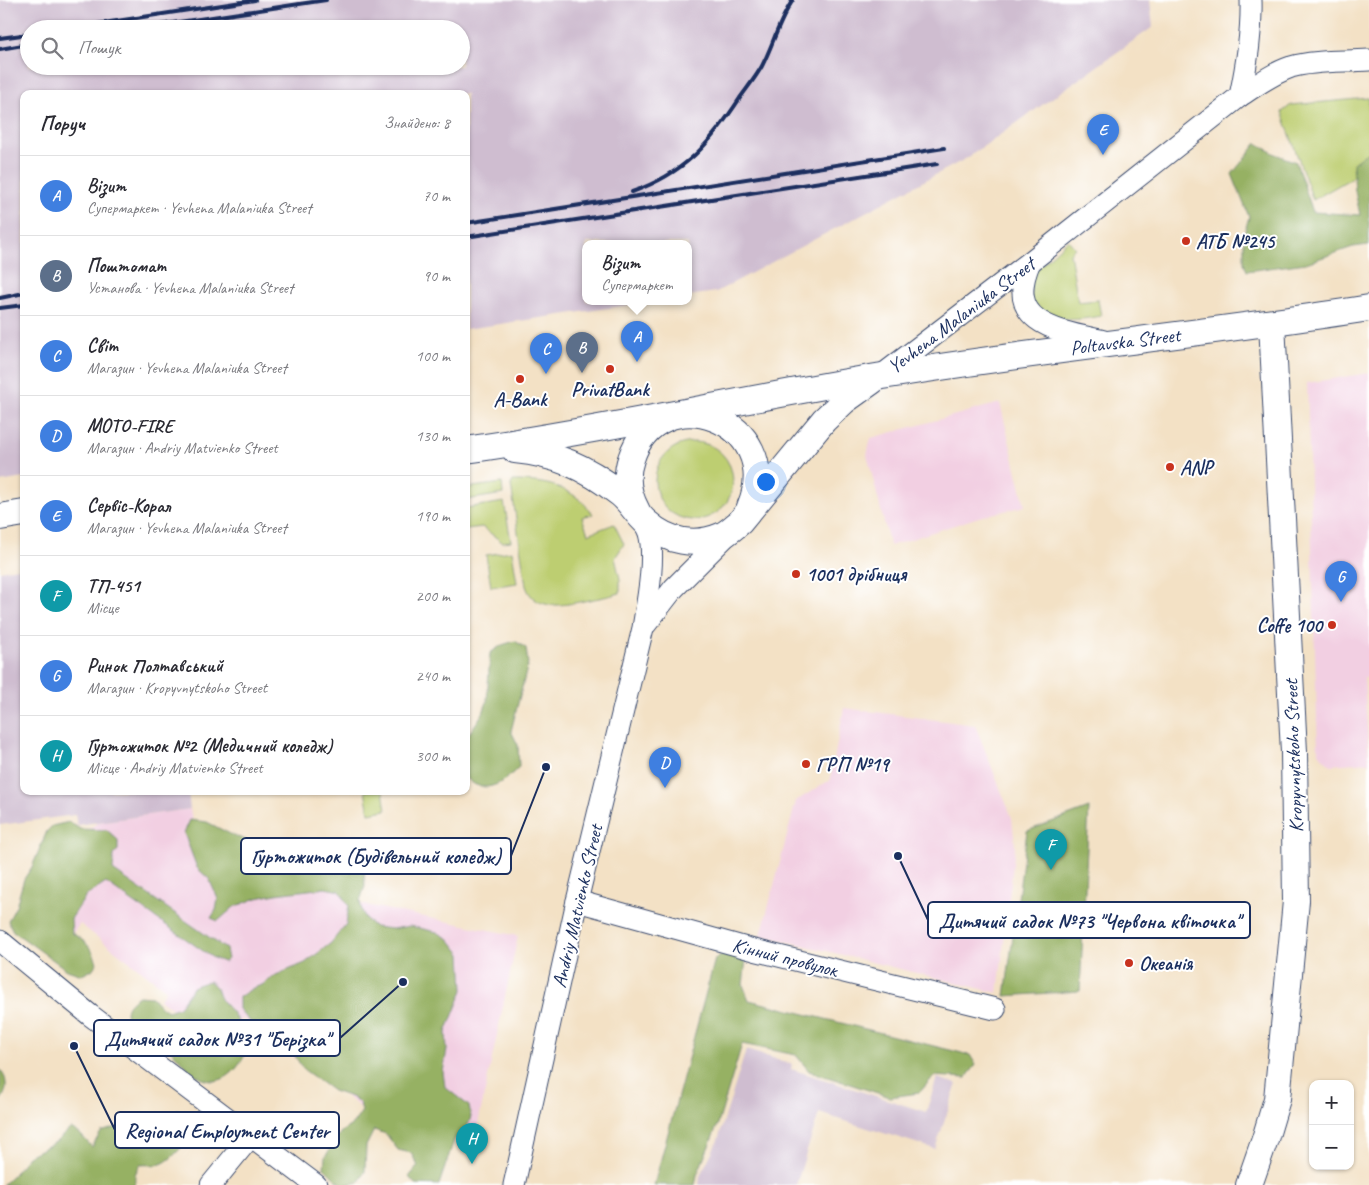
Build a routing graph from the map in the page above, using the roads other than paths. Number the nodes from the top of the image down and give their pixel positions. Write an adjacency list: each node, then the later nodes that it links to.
1 (1251, 0): 3 (street)
2 (1369, 60): 3 (street, Yevhena Malaniuka Street)
3 (1240, 96): 4 (street, Yevhena Malaniuka Street)
4 (1030, 262): 7 (street); 8 (street, Yevhena Malaniuka Street)
5 (1369, 308): 6 (main road, Poltavska Street)
6 (1272, 323): 7 (main road, Poltavska Street); 23 (main road, Kropyvnytskoho Street)
7 (1108, 342): 8 (main road, Poltavska Street)
8 (881, 376): 9 (main road, Yevhena Malaniuka Street); 14 (main road)
9 (683, 413): 10 (main road, Yevhena Malaniuka Street); 12 (main road); 14 (main road)
10 (478, 448): 12 (main road)
11 (20, 514): 13 (main road)
12 (640, 516): 14 (main road); 15 (street, Andriy Matvienko Street)
13 (0, 517)
14 (740, 522): 15 (street)
15 (643, 628): 16 (street, Andriy Matvienko Street)
16 (577, 901): 18 (street, Кінний провулок); 22 (street, Andriy Matvienko Street)
17 (0, 941): 19 (street)
18 (995, 1009)
19 (251, 1136): 20 (street); 21 (street)
20 (212, 1185)
21 (316, 1185)
22 (514, 1185)
23 (1249, 1185)

